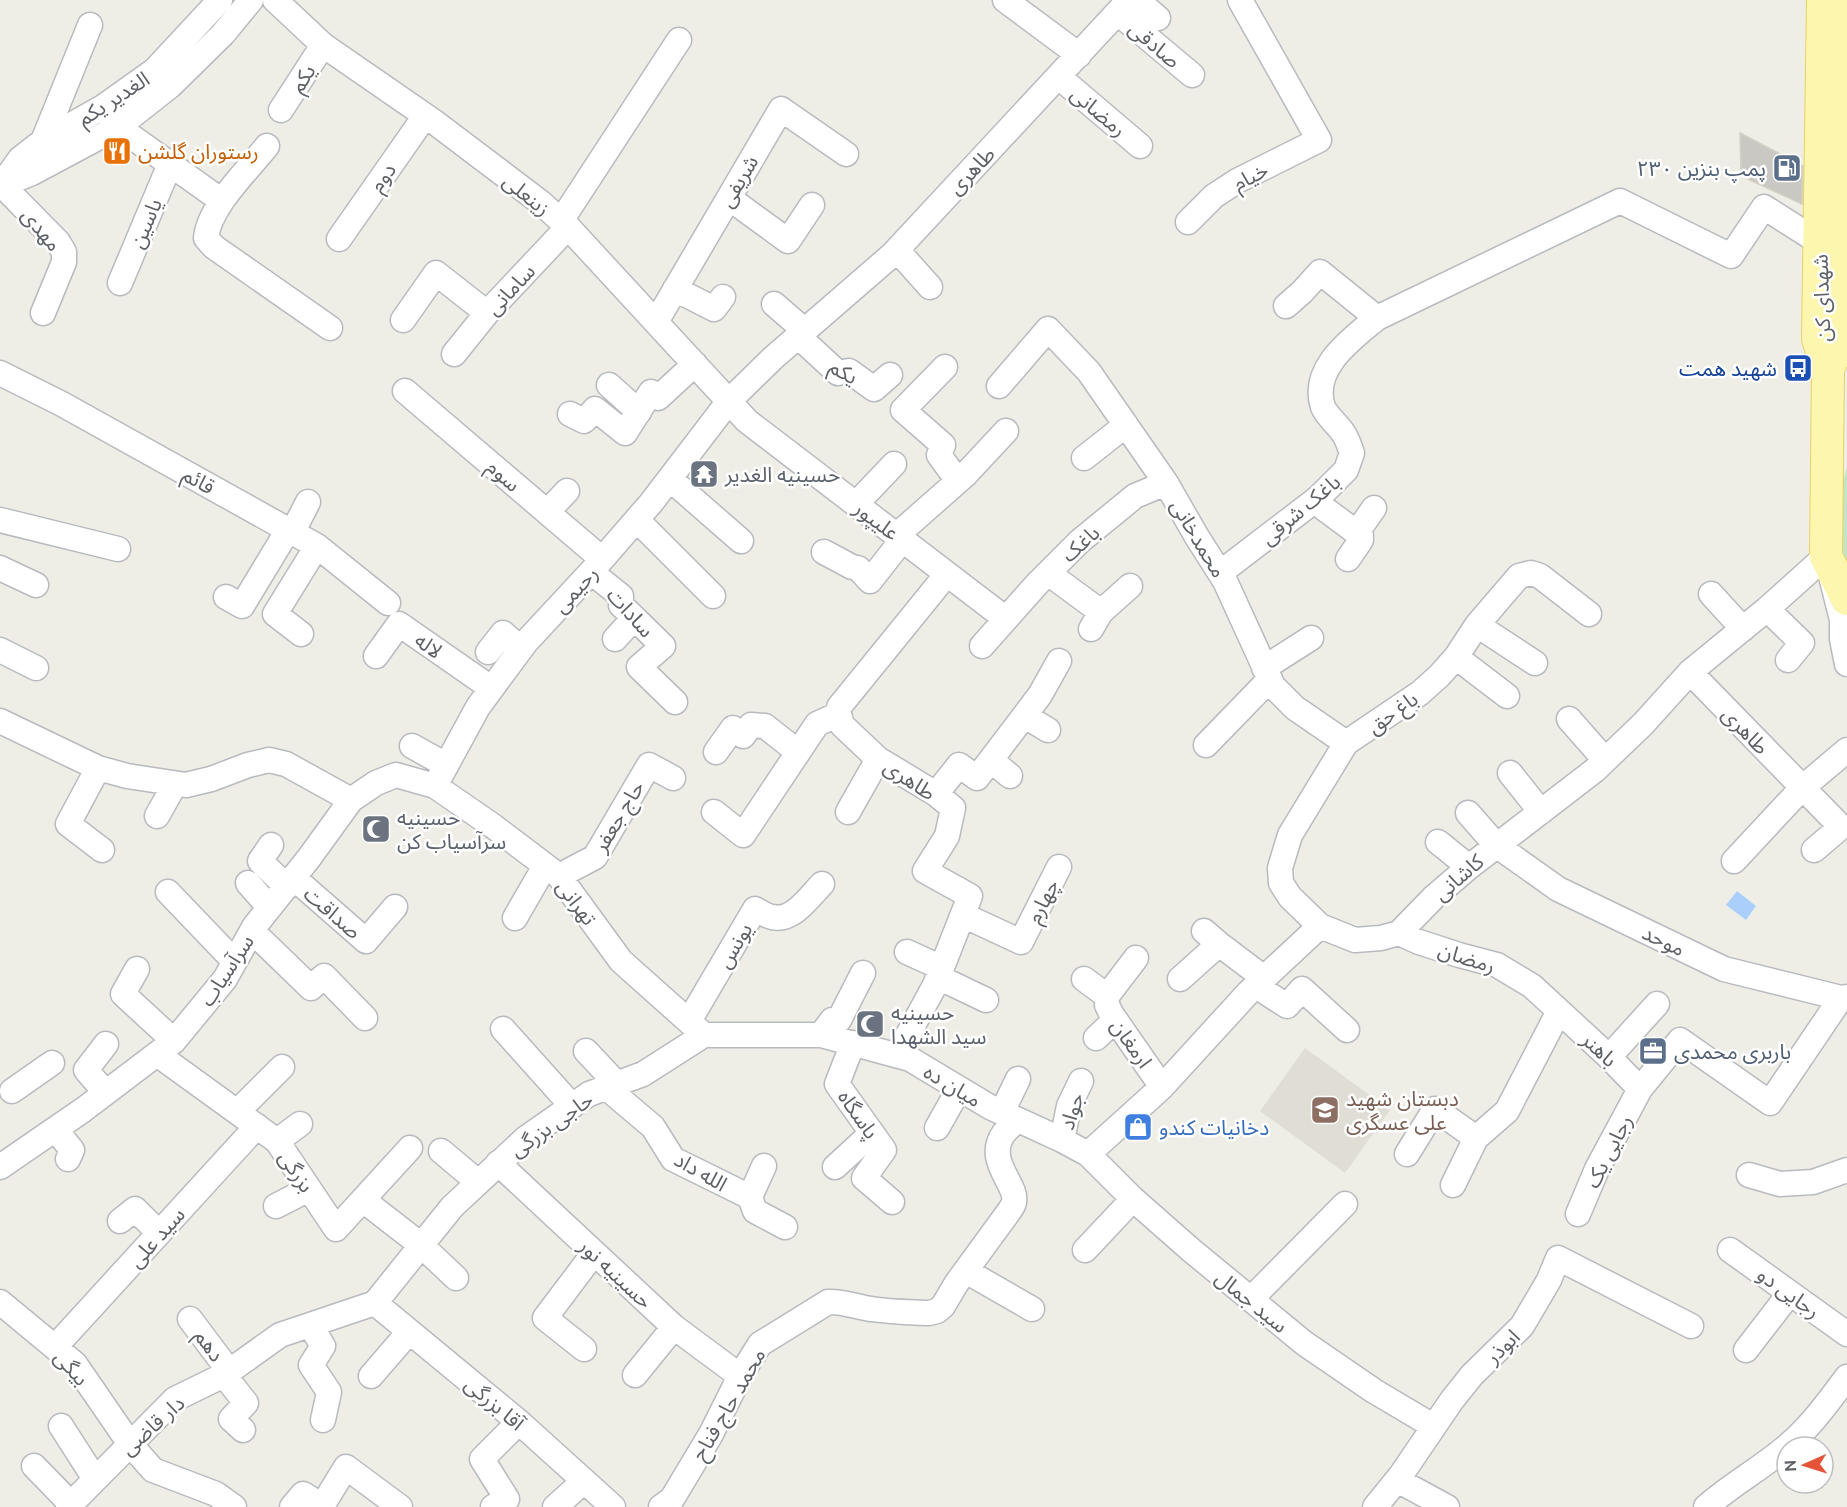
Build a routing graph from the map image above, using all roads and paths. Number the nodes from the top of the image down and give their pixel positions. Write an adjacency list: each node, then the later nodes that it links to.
1 (250, 0): 19 (street)
2 (275, 0): 12 (street, زینعلی)
3 (1005, 0): 13 (street)
4 (1822, 0): 32 (main road, شهدای کن)
5 (1844, 0): 50 (main road, شهدای کن)
6 (1243, 1): 29 (street, خیام)
7 (211, 3): 16 (street, الغدیر یکم)
8 (1128, 4): 9 (street); 13 (street, طاهری); 14 (street, صادقی)
9 (1158, 18)
10 (90, 25): 20 (street)
11 (679, 40): 30 (street, سامانی)
12 (323, 45): 17 (street, یکم); 18 (street, زینعلی)
13 (1079, 55): 15 (street, طاهری)
14 (1192, 75)
15 (1059, 77): 22 (street, رمضانی); 33 (street, طاهری)
16 (103, 107): 19 (street); 20 (street, الغدیر یکم)
17 (281, 110)
18 (425, 116): 30 (street, زینعلی); 31 (street, دوم)
19 (118, 126): 24 (street); 25 (street)
20 (43, 141): 25 (street, الغدیر یکم)
21 (267, 146): 27 (street)
22 (1140, 146)
23 (846, 154): 26 (street, شریفی)
24 (170, 164): 27 (street); 34 (street, یاسین)
25 (1, 185): 40 (street, مهدی)
26 (729, 198): 28 (street); 36 (street, شریفی)
27 (222, 201): 45 (street)
28 (812, 205)
29 (1188, 222)
30 (564, 224): 41 (street, سامانی); 44 (street, زینعلی)
31 (339, 239)
32 (1819, 242): 42 (street); 50 (main road, شهدای کن)
33 (897, 250): 35 (street); 46 (street, طاهری)
34 (120, 283)
35 (930, 287)
36 (675, 289): 37 (street); 44 (street, شریفی)
37 (723, 297)
38 (774, 304): 46 (street)
39 (1286, 306): 42 (street)
40 (44, 313)
41 (487, 313): 43 (street); 47 (street, سامانی)
42 (1377, 318): 69 (street, باغک شرقی)
43 (403, 320)
44 (656, 322): 48 (street, زینعلی)
45 (330, 328)
46 (801, 333): 52 (street, یکم); 56 (street, طاهری)
47 (454, 354)
48 (694, 364): 56 (street, زینعلی); 57 (street)
49 (945, 367): 65 (street)
50 (1828, 368): 62 (main road)
51 (0, 373): 76 (street, قائم)
52 (890, 375)
53 (609, 385): 57 (street)
54 (999, 386): 60 (street, محمدخانی)
55 (405, 391): 73 (street, سوم)
56 (729, 401): 59 (street, زینعلی); 66 (street, رحیمی)
57 (639, 412): 58 (street)
58 (570, 414)
59 (747, 421): 71 (street, علیپور)
60 (1126, 425): 63 (street); 67 (street, محمدخانی)
61 (1006, 431): 65 (street)
62 (1837, 443): 83 (main road)
63 (1084, 458)
64 (894, 464): 71 (street)
65 (961, 478): 78 (street)
66 (670, 479): 75 (street, رحیمی); 79 (street)
67 (1166, 483): 87 (street, باغک); 88 (street, محمدخانی)
68 (567, 490): 73 (street)
69 (1314, 501): 77 (street); 88 (street, باغک شرقی)
70 (308, 502): 76 (street)
71 (856, 504): 78 (street, علیپور)
72 (1374, 508): 77 (street)
73 (547, 512): 85 (street, سوم)
74 (0, 520): 81 (street)
75 (637, 520): 85 (street, رحیمی); 93 (street)
76 (290, 531): 80 (street, قائم); 94 (street)
77 (1361, 536): 84 (street)
78 (900, 537): 82 (street); 89 (street, علیپور)
79 (741, 541)
80 (318, 546): 96 (street, قائم); 103 (street)
81 (118, 549)
82 (824, 552)
83 (1826, 556): 95 (main road); 97 (street, کاشانی); 115 (street)
84 (1348, 559)
85 (597, 566): 99 (street, سادات); 107 (street, رحیمی)
86 (0, 568): 90 (street)
87 (1048, 573): 91 (street); 100 (street, باغک)
88 (1220, 573): 118 (street, محمدخانی)
89 (947, 574): 100 (street, علیپور); 122 (street)
90 (36, 585)
91 (1130, 586)
92 (1712, 594): 102 (street)
93 (712, 596)
94 (226, 597)
95 (1847, 599)
96 (388, 603)
97 (1767, 609): 102 (street, کاشانی); 112 (street)
98 (1589, 614): 101 (street, باغ حق)
99 (634, 618): 105 (street); 121 (street, سادات)
100 (1006, 619): 106 (street, باغک)
101 (1477, 625): 111 (street, باغ حق); 114 (street)
102 (1743, 629): 117 (street, کاشانی)
103 (301, 634)
104 (1311, 638): 118 (street)
105 (615, 639)
106 (982, 646)
107 (520, 648): 109 (street); 119 (street, رحیمی)
108 (0, 650): 116 (street)
109 (488, 652)
110 (376, 656): 119 (street, لاله)
111 (1456, 657): 120 (street); 127 (street, باغ حق)
112 (1788, 660)
113 (1059, 661): 123 (street)
114 (1535, 663)
115 (1847, 664)
116 (36, 668)
117 (1690, 672): 135 (street, کاشانی); 142 (street, طاهری)
118 (1267, 674): 127 (street, محمدخانی); 128 (street)
119 (491, 688): 138 (street, رحیمی)
120 (1507, 696)
121 (675, 702)
122 (838, 714): 132 (street); 133 (street, طاهری)
123 (1025, 716): 126 (street); 134 (street)
124 (1569, 719): 135 (street)
125 (1, 724): 136 (street)
126 (1048, 730)
127 (1346, 743): 167 (street, باغ حق)
128 (1206, 745)
129 (412, 746): 138 (street)
130 (1847, 750): 142 (street)
131 (716, 752): 132 (street)
132 (798, 752): 145 (street)
133 (878, 759): 143 (street, طاهری); 146 (street)
134 (991, 760): 139 (street); 143 (street)
135 (1605, 760): 147 (street, کاشانی)
136 (98, 768): 141 (street); 153 (street)
137 (1510, 773): 147 (street)
138 (440, 775): 144 (street, سرآسیاب); 158 (street, تهرانی)
139 (1010, 776)
140 (673, 778): 158 (street, حاج جعفر)
141 (175, 784): 144 (street); 149 (street)
142 (1802, 788): 154 (street, طاهری); 155 (street)
143 (936, 794): 165 (street, طاهری)
144 (351, 800): 159 (street, سرآسیاب)
145 (714, 812)
146 (848, 812)
147 (1541, 812): 152 (street, کاشانی)
148 (1468, 813): 152 (street, موحد)
149 (158, 816)
150 (1438, 842): 157 (street)
151 (271, 845): 159 (street)
152 (1496, 845): 157 (street, کاشانی); 180 (street, موحد)
153 (102, 850)
154 (1814, 850)
155 (1734, 861)
156 (1059, 867): 165 (street, چهارم)
157 (1469, 867): 169 (street, کاشانی)
158 (552, 871): 166 (street); 186 (street, تهرانی)
159 (290, 882): 163 (street, صداقت); 164 (street, سرآسیاب)
160 (248, 883): 164 (street)
161 (822, 884): 186 (street, یونس)
162 (168, 892): 172 (street)
163 (395, 907)
164 (270, 908): 168 (street, سرآسیاب)
165 (963, 915): 174 (street, طاهری)
166 (515, 918)
167 (1320, 926): 169 (street); 178 (street)
168 (252, 931): 172 (street, سرآسیاب); 184 (street)
169 (1399, 933): 183 (street, رمضان)
170 (907, 952): 174 (street)
171 (1136, 958): 179 (street)
172 (234, 962): 193 (street, سرآسیاب)
173 (136, 969): 193 (street, بزرگی)
174 (940, 972): 181 (street); 195 (street, طاهری)
175 (863, 973): 189 (street)
176 (1083, 979): 179 (street)
177 (1180, 979): 178 (street)
178 (1260, 982): 188 (street); 202 (street)
179 (1107, 996): 185 (street, ارمغان)
180 (1844, 997): 204 (street, رجایی یک)
181 (986, 1000)
182 (1657, 1004): 196 (street)
183 (1558, 1011): 196 (street, باهنر); 215 (street)
184 (365, 1018)
185 (1115, 1020): 190 (street); 202 (street, ارمغان)
186 (697, 1028): 189 (street, میان ده); 201 (street, حاجی بزرگی)
187 (503, 1029): 207 (street)
188 (1347, 1030)
189 (821, 1035): 191 (street, میان ده)
190 (1096, 1038)
191 (853, 1043): 195 (street, میان ده); 214 (street, پاسگاه)
192 (106, 1044): 206 (street)
193 (165, 1047): 206 (street, سرآسیاب); 208 (street, بزرگی)
194 (586, 1051): 201 (street, الله داد)
195 (897, 1055): 203 (street, میان ده)
196 (1610, 1057): 204 (street, باهنر)
197 (52, 1063): 205 (street)
198 (282, 1067): 208 (street)
199 (1018, 1078): 209 (street)
200 (1081, 1081): 216 (street, جواد)
201 (612, 1086): 207 (street, حاجی بزرگی); 232 (street, الله داد)
202 (1162, 1087): 220 (street)
203 (959, 1089): 209 (street, میان ده); 212 (street)
204 (1640, 1089): 238 (street, رجایی یک)
205 (12, 1090)
206 (105, 1092): 213 (street, سرآسیاب)
207 (572, 1106): 223 (street, حاجی بزرگی)
208 (237, 1112): 211 (street, بزرگی)
209 (1010, 1116): 216 (street, میان ده); 246 (street, محمد حاج فناح)
210 (300, 1124): 217 (street)
211 (257, 1126): 217 (street, بزرگی); 241 (street, سید علی)
212 (937, 1128)
213 (55, 1129): 222 (street); 225 (street, سرآسیاب)
214 (872, 1133): 226 (street); 235 (street, پاسگاه)
215 (1476, 1138): 221 (street); 230 (street)
216 (1062, 1140): 220 (street, میان ده)
217 (277, 1141): 231 (street, بزرگی)
218 (410, 1149): 234 (street)
219 (441, 1151): 229 (street)
220 (1088, 1154): 233 (street, سید جمال)
221 (1407, 1154)
222 (68, 1159)
223 (498, 1163): 229 (street, حاجی بزرگی); 245 (street, حسینیه نور)
224 (764, 1166): 232 (street)
225 (0, 1167)
226 (835, 1167)
227 (1847, 1170): 228 (street)
228 (1749, 1175)
229 (478, 1182): 242 (street, حاجی بزرگی)
230 (1454, 1185)
231 (309, 1189): 234 (street, بزرگی); 237 (street)
232 (750, 1197): 240 (street)
233 (1133, 1199): 243 (street); 249 (street, سید جمال)
234 (363, 1200): 242 (street)
235 (892, 1202)
236 (1345, 1204): 249 (street)
237 (276, 1206)
238 (1578, 1214)
239 (120, 1221): 241 (street)
240 (785, 1227)
241 (159, 1233): 259 (street, سید علی)
242 (421, 1245): 247 (street); 251 (street, حاجی بزرگی)
243 (1085, 1250)
244 (1730, 1250): 248 (street, رجایی دو)
245 (594, 1253): 256 (street, حسینیه نور); 260 (street)
246 (966, 1271): 252 (street); 265 (street, محمد حاج فناح)
247 (456, 1278)
248 (1790, 1293): 258 (street, رجایی دو); 261 (street)
249 (1251, 1299): 270 (street, سید جمال)
250 (0, 1302): 259 (street, بیگی)
251 (375, 1303): 254 (street, دار قاضی); 257 (street, آقا بزرگی)
252 (1032, 1309)
253 (190, 1319): 262 (street, دهم)
254 (310, 1325): 262 (street, دار قاضی); 267 (street)
255 (1691, 1326): 270 (street, ابوذر)
256 (674, 1327): 263 (street); 265 (street, حسینیه نور)
257 (410, 1332): 264 (street); 268 (street, آقا بزرگی)
258 (1847, 1334)
259 (55, 1347): 272 (street, بیگی)
260 (584, 1349)
261 (1746, 1350)
262 (226, 1373): 271 (street, دهم); 272 (street, دار قاضی)
263 (635, 1375)
264 (371, 1376)
265 (740, 1376): 284 (street, محمد حاج فناح)
266 (1847, 1377): 287 (street)
267 (323, 1420)
268 (519, 1422): 276 (street, آقا بزرگی); 282 (street)
269 (61, 1426): 274 (street)
270 (1433, 1426): 275 (street, ابوذر)
271 (243, 1430)
272 (130, 1444): 274 (street, دار قاضی); 279 (street, بیگی)
273 (34, 1466): 278 (street)
274 (95, 1479): 278 (street, دار قاضی)
275 (1397, 1480): 285 (street, ابوذر); 286 (street)
276 (584, 1481): 277 (street, آقا بزرگی); 283 (street)
277 (602, 1504)
278 (69, 1506)
279 (234, 1507)
280 (292, 1507): 281 (street)
281 (400, 1507)
282 (493, 1507)
283 (555, 1507)
284 (661, 1507)
285 (1375, 1507)
286 (1447, 1507)
287 (1706, 1507)

